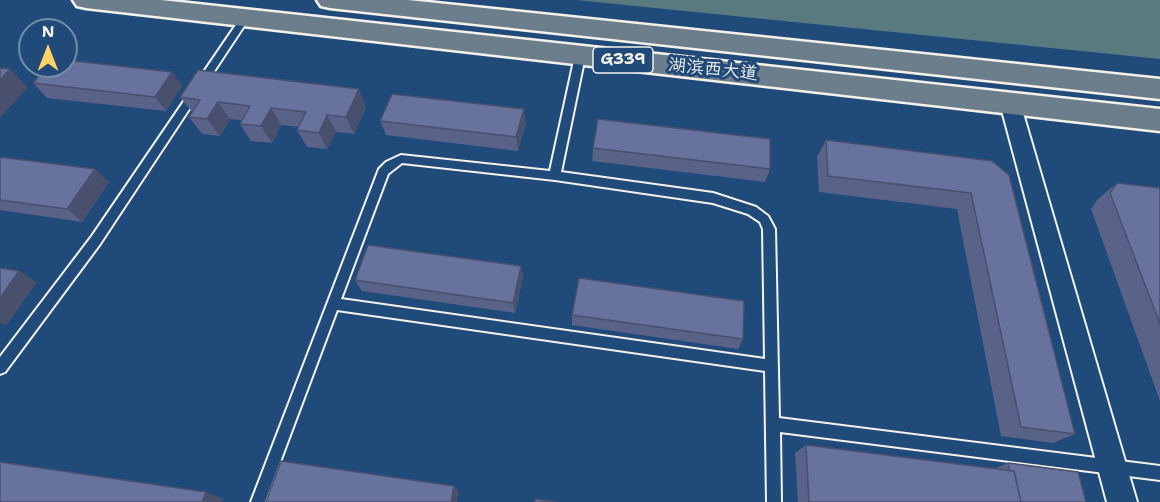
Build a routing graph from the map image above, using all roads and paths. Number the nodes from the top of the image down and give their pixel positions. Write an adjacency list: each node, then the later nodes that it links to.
1 (86, 0): 3 (highway, 湖滨西大道 / G339)
2 (330, 0): 5 (highway, 湖滨西大道 / G339)
3 (245, 18): 4 (highway, 湖滨西大道 / G339); 11 (lane)
4 (580, 56): 6 (highway, 湖滨西大道 / G339); 8 (lane)
5 (1160, 89)
6 (1010, 103): 7 (highway, 湖滨西大道 / G339); 13 (street)
7 (1160, 120)
8 (555, 176): 9 (lane); 10 (lane)
9 (333, 304): 10 (lane); 15 (lane)
10 (772, 366): 12 (lane)
11 (0, 368)
12 (772, 424): 13 (lane); 16 (lane)
13 (1111, 466): 14 (lane); 17 (street)
14 (1160, 473)
15 (258, 502)
16 (774, 502)
17 (1122, 502)

